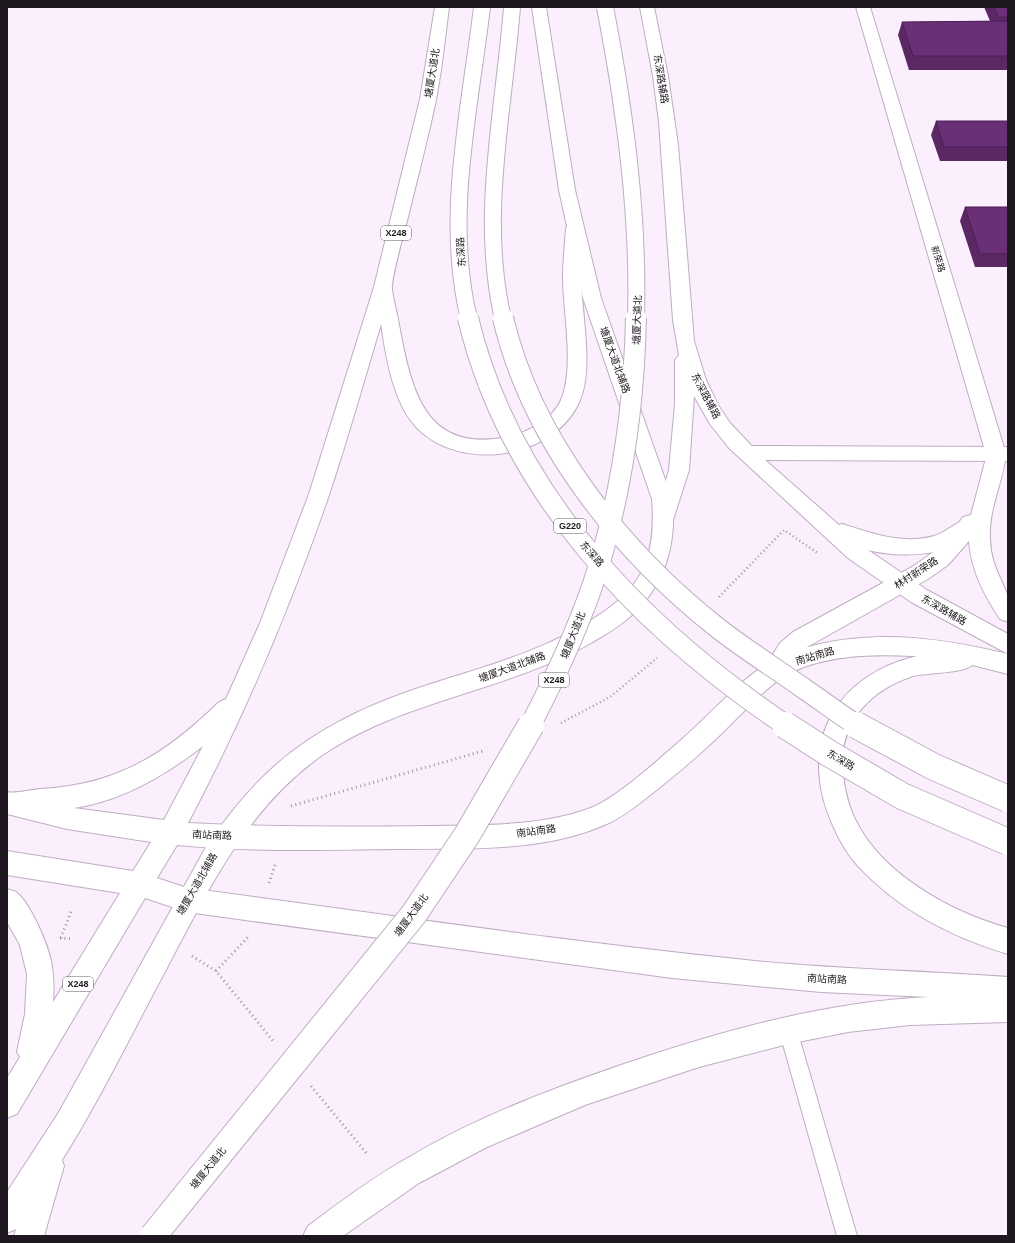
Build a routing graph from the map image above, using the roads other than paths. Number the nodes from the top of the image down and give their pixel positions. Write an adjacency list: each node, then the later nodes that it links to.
1 (442, 7): 9 (main road, 塘厦大道北 / X248)
2 (482, 7): 26 (main road, 东深路 / G220, bridge)
3 (512, 7): 22 (main road, bridge)
4 (539, 7): 8 (main road, 塘厦大道北辅路)
5 (605, 7): 40 (main road, 塘厦大道北 / X248, bridge)
6 (647, 7): 10 (main road, 东深路辅路)
7 (863, 7): 12 (main road, 新荣路)
8 (575, 228): 9 (main road); 14 (main road, 塘厦大道北辅路)
9 (383, 287): 21 (main road, 塘厦大道北 / X248)
10 (684, 342): 11 (main road, 东深路辅路); 14 (main road)
11 (750, 452): 12 (main road); 15 (main road, 东深路辅路)
12 (1002, 454): 13 (main road, 新荣路)
13 (982, 511): 16 (main road, 林村新荣路); 18 (main road)
14 (665, 517): 25 (main road, 塘厦大道北辅路)
15 (820, 520): 16 (main road); 17 (main road, 东深路辅路)
16 (967, 527): 17 (main road, 林村新荣路)
17 (901, 583): 19 (main road, 东深路辅路); 20 (main road, 林村新荣路)
18 (1008, 613)
19 (1004, 657): 20 (main road, 南站南路); 31 (main road)
20 (773, 672): 25 (main road, 南站南路)
21 (239, 696): 23 (main road); 24 (main road, 塘厦大道北 / X248)
22 (1008, 799)
23 (7, 802): 24 (main road, 南站南路)
24 (170, 833): 25 (main road, 南站南路); 28 (main road, 塘厦大道北 / X248)
25 (226, 836): 29 (main road, 塘厦大道北辅路)
26 (1008, 842)
27 (7, 863): 28 (main road, 南站南路)
28 (139, 884): 29 (main road, 南站南路); 35 (main road, 塘厦大道北 / X248)
29 (187, 900): 32 (main road, 南站南路); 36 (main road, 塘厦大道北辅路)
30 (7, 901): 35 (main road)
31 (1008, 941)
32 (1008, 990)
33 (1008, 1009): 34 (main road)
34 (788, 1030): 38 (main road); 41 (lane)
35 (13, 1094)
36 (58, 1139): 37 (main road, 塘厦大道北辅路); 39 (main road, 塘厦大道北辅路)
37 (7, 1218)
38 (323, 1234)
39 (29, 1236)
40 (153, 1236)
41 (847, 1236)

